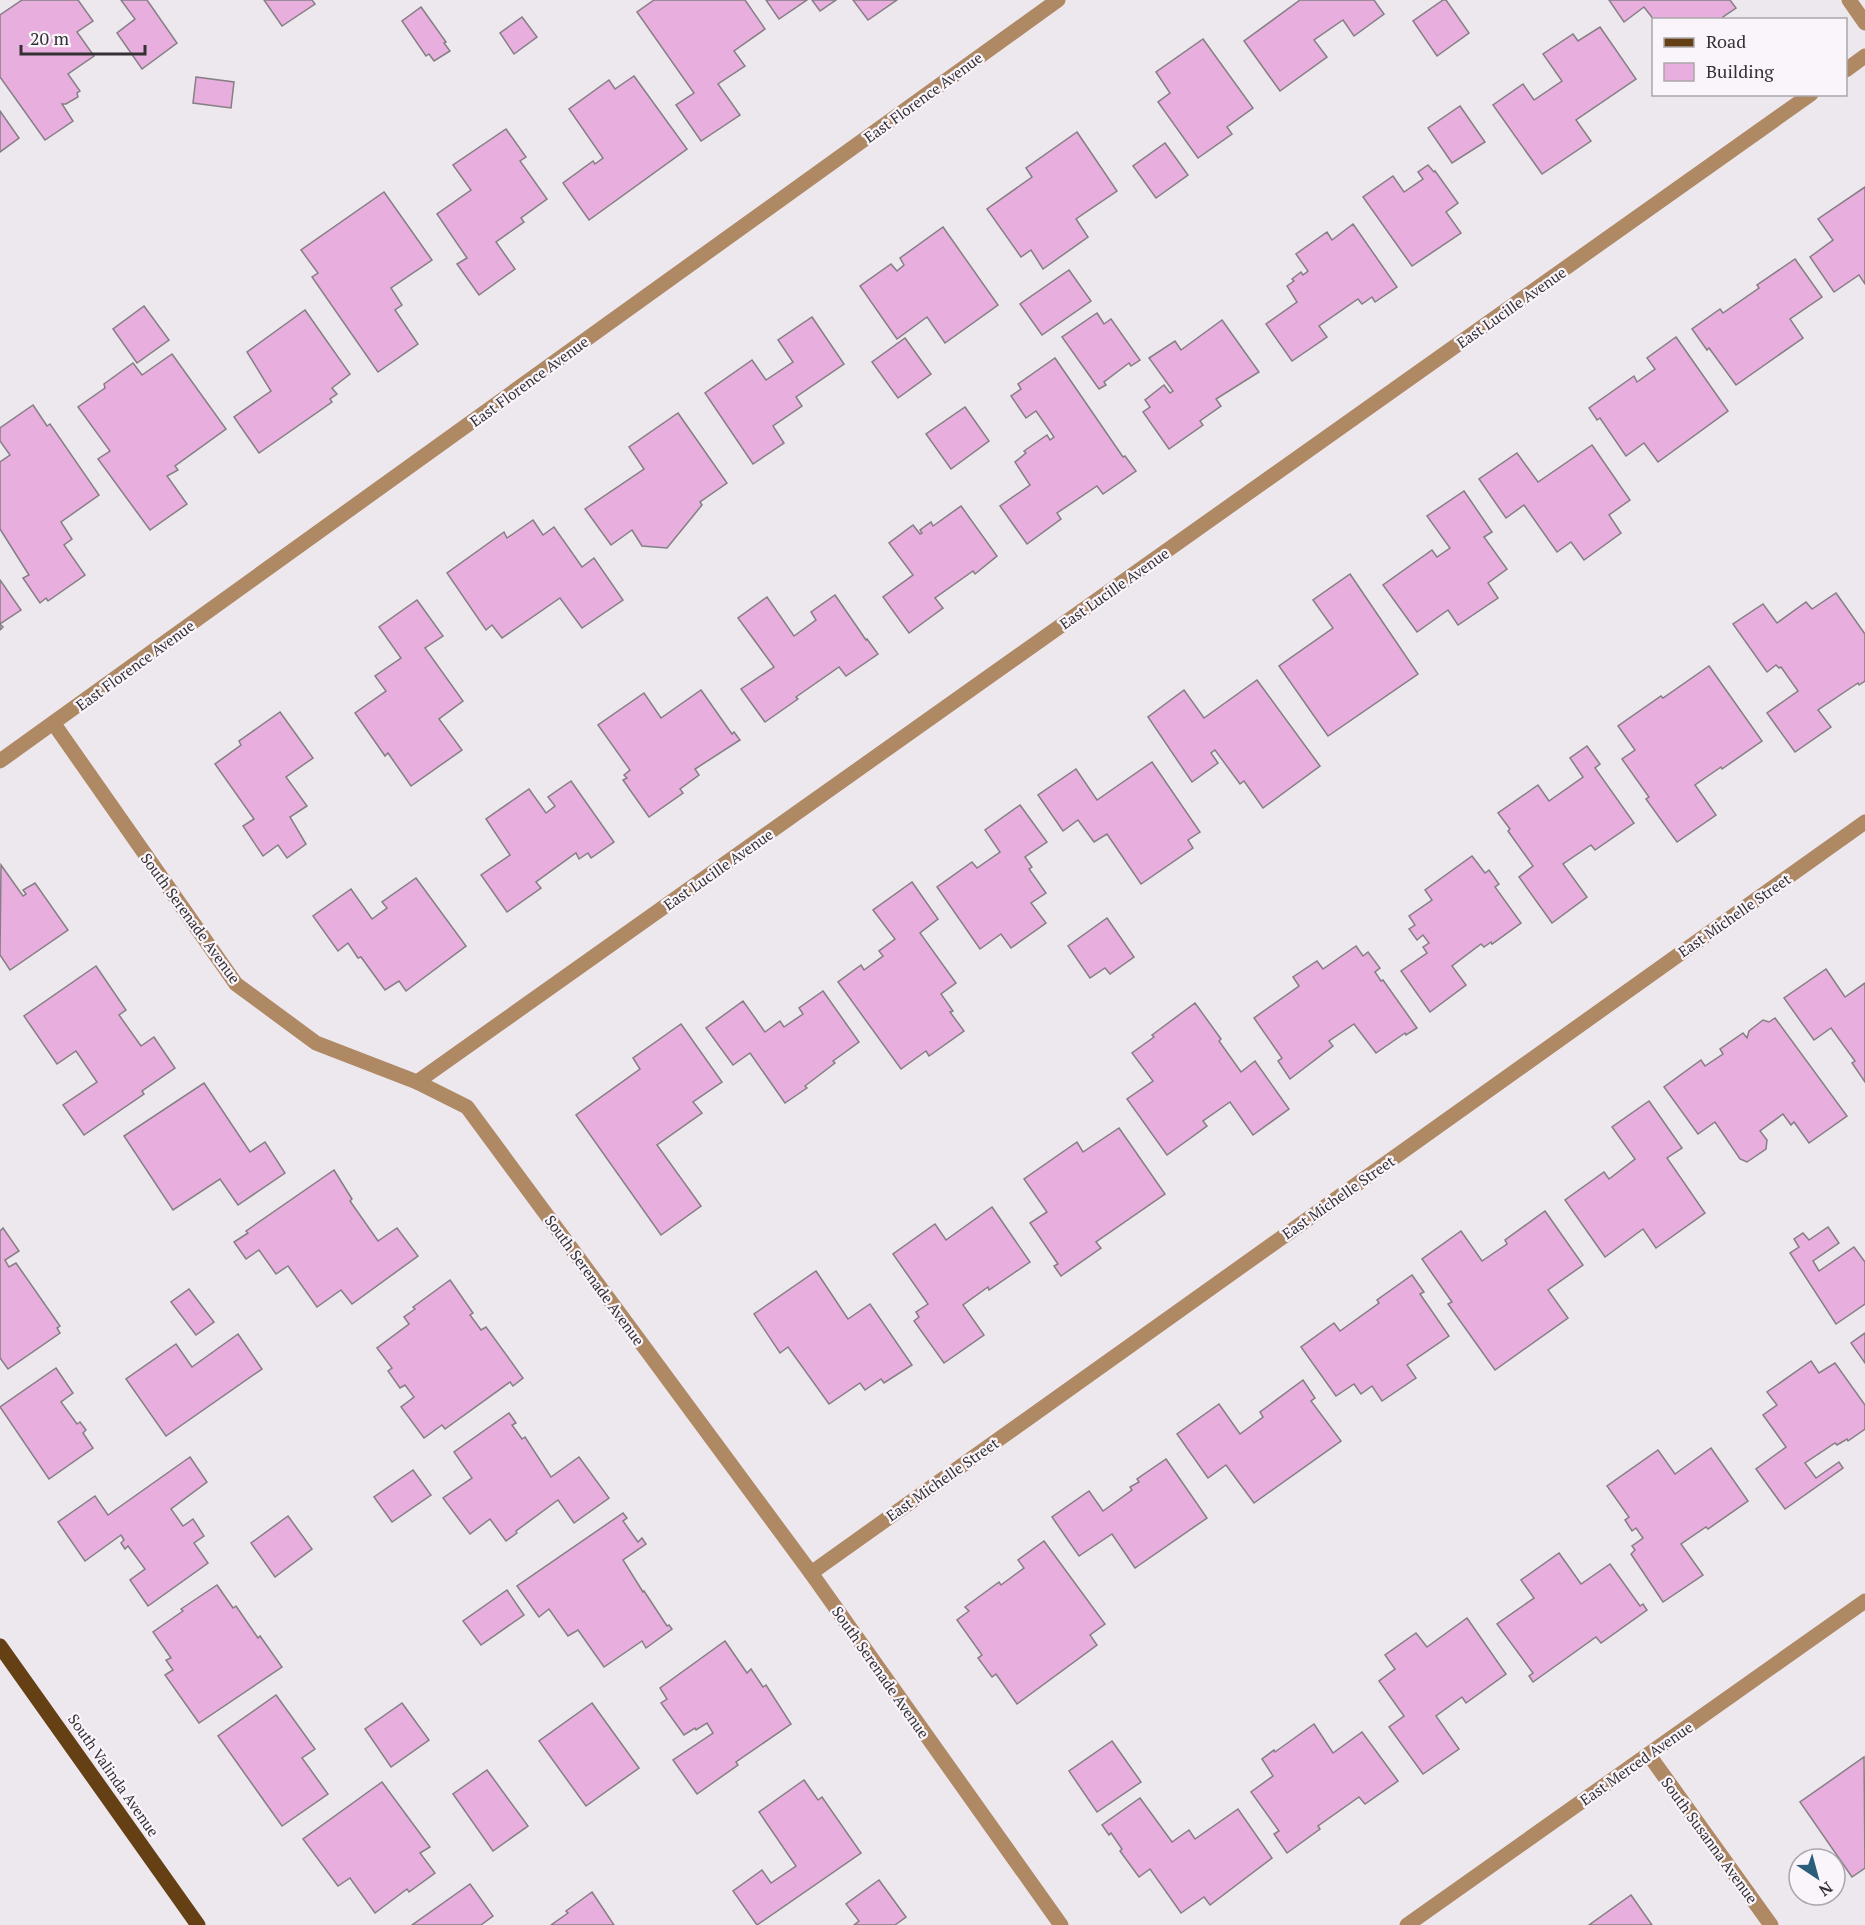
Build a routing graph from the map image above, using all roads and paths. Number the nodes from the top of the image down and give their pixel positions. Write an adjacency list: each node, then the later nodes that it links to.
1 (1058, 0): 7 (street, East Florence Avenue)
2 (1849, 0): 3 (street)
3 (1865, 23)
4 (1865, 56): 5 (street)
5 (1847, 69)
6 (1808, 96): 10 (street, East Lucille Avenue)
7 (54, 724): 8 (street, East Florence Avenue); 10 (street, South Serenade Avenue)
8 (0, 761)
9 (1865, 822): 11 (street, East Michelle Street)
10 (417, 1082): 11 (street, South Serenade Avenue)
11 (811, 1573): 16 (street, South Serenade Avenue)
12 (1865, 1601): 14 (street, East Merced Avenue)
13 (0, 1646): 15 (main road, South Valinda Avenue)
14 (1649, 1755): 17 (street, East Merced Avenue); 18 (street, South Susanna Avenue)
15 (198, 1925)
16 (1061, 1925)
17 (1407, 1925)
18 (1771, 1925)

